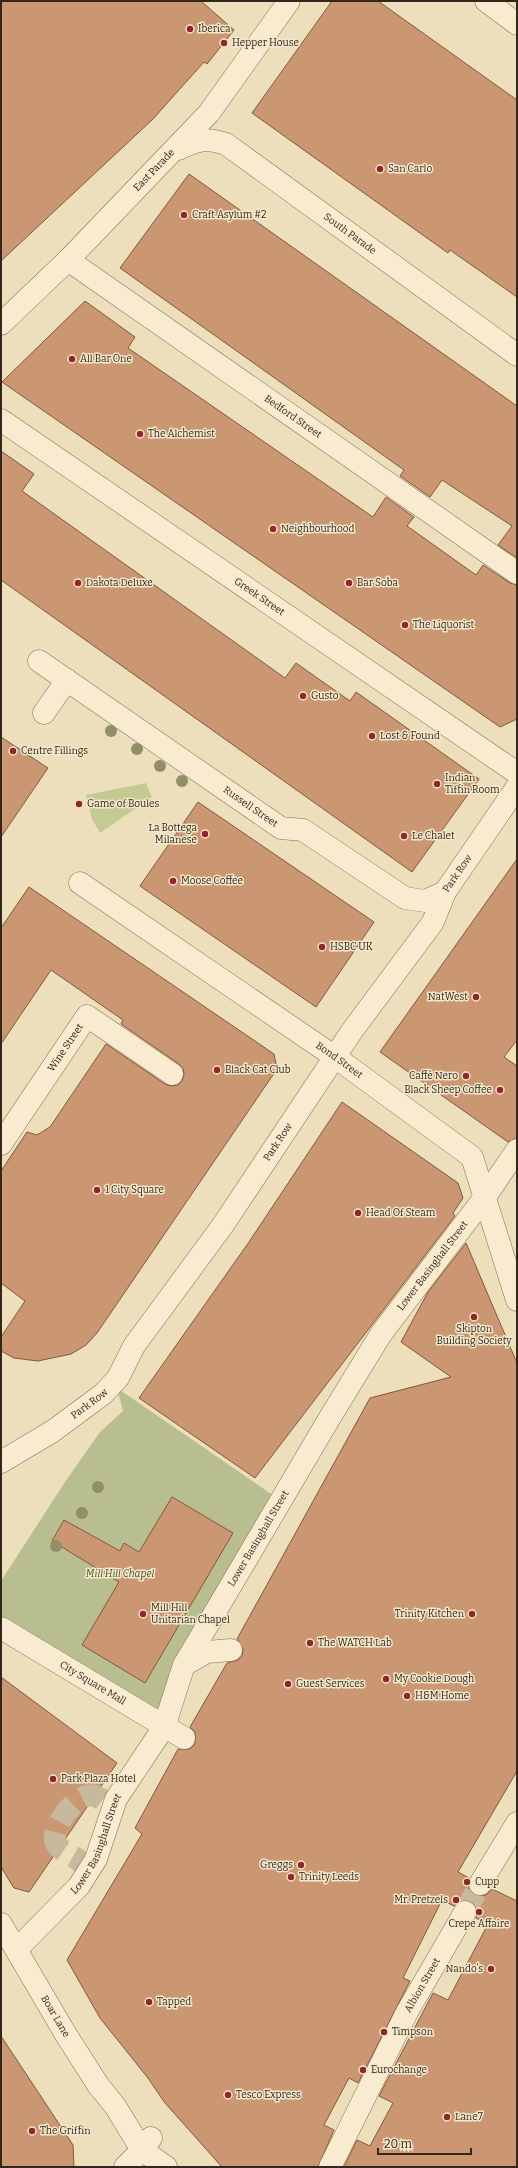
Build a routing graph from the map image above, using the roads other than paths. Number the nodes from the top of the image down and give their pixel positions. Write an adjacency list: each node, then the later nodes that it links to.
1 (289, 1): 4 (street, East Parade)
2 (486, 1): 3 (street)
3 (517, 24)
4 (175, 150): 5 (street, East Parade); 7 (street, South Parade)
5 (68, 260): 6 (street, East Parade); 9 (street, Bedford Street)
6 (1, 324)
7 (517, 355)
8 (1, 420): 13 (street, Greek Street)
9 (517, 573)
10 (39, 661): 11 (street, Russell Street)
11 (67, 680): 12 (street); 16 (street, Russell Street)
12 (44, 713)
13 (517, 773)
14 (517, 787): 16 (street, Park Row)
15 (80, 883): 17 (street, Bond Street)
16 (445, 892): 17 (street, Park Row)
17 (335, 1057): 21 (street, Bond Street); 23 (street, Park Row)
18 (172, 1074): 19 (street, Wine Street)
19 (1, 1144)
20 (517, 1150): 21 (street, Lower Basinghall Street)
21 (485, 1197): 22 (street, Bond Street); 26 (street, Lower Basinghall Street)
22 (517, 1300)
23 (1, 1462)
24 (1, 1628): 27 (street, City Square Mall)
25 (231, 1650): 26 (street)
26 (184, 1665): 27 (street, Lower Basinghall Street)
27 (164, 1726): 28 (street, City Square Mall); 33 (street, Lower Basinghall Street)
28 (184, 1738)
29 (517, 1823): 30 (street)
30 (480, 1884)
31 (465, 1912): 38 (street, Albion Street)
32 (1, 1924): 33 (street, Boar Lane)
33 (17, 1949): 34 (street, Boar Lane)
34 (147, 2144): 35 (street); 36 (street, Boar Lane); 37 (street, Boar Lane)
35 (125, 2167)
36 (166, 2167)
37 (173, 2167)
38 (330, 2167)

